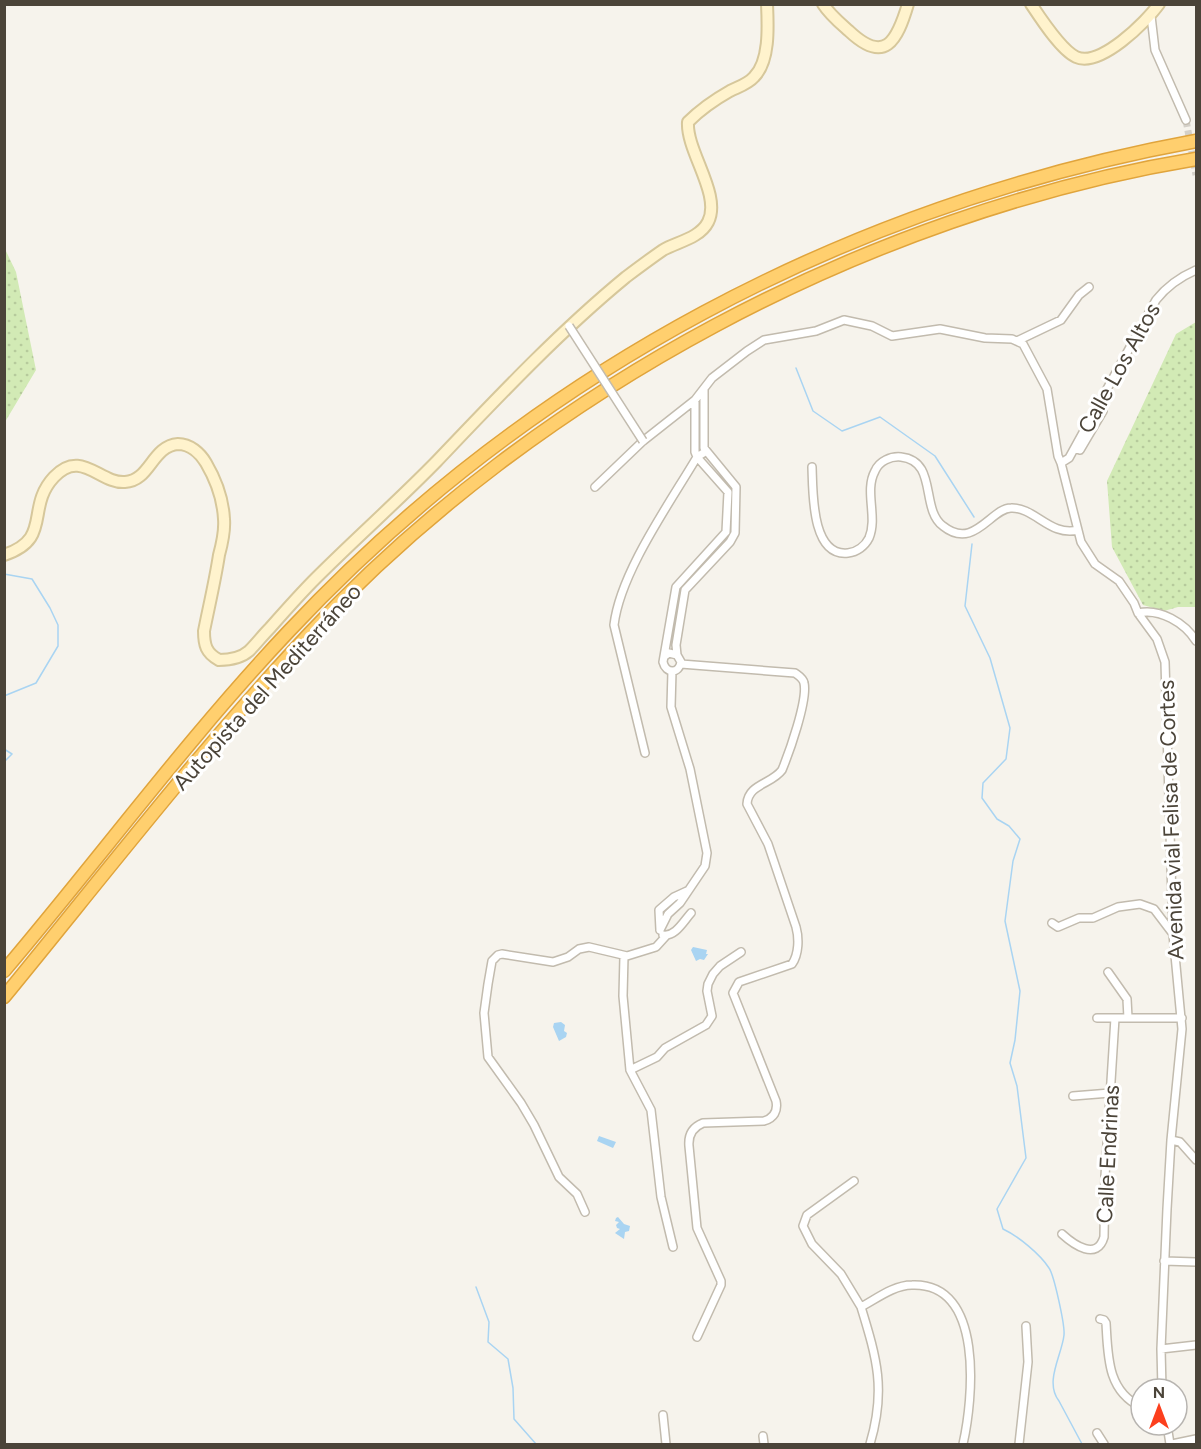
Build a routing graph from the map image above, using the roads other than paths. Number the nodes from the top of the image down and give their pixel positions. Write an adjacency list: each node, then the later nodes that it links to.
1 (767, 4): 12 (street)
2 (823, 4): 3 (street)
3 (908, 4)
4 (1031, 4): 6 (street)
5 (1159, 4): 6 (street)
6 (1150, 16): 7 (street)
7 (1186, 120)
8 (1197, 141): 39 (highway, Autopista del Mediterráneo)
9 (1197, 159): 41 (highway, Autopista del Mediterráneo)
10 (1197, 270): 18 (street, Calle Los Altos)
11 (1089, 287): 13 (street)
12 (569, 326): 17 (street, bridge); 25 (street)
13 (1017, 341): 14 (street); 21 (street, Avenida vial Felisa de Cortes)
14 (704, 389): 15 (street); 19 (street)
15 (695, 400): 17 (street); 20 (street)
16 (1103, 411): 18 (street, Calle Los Altos)
17 (643, 441): 23 (street)
18 (1075, 448): 21 (street, Calle Los Altos)
19 (705, 452): 20 (street); 28 (street)
20 (697, 457): 29 (street); 32 (street)
21 (1061, 463): 24 (street, Avenida vial Felisa de Cortes)
22 (812, 467): 24 (street)
23 (595, 487)
24 (1078, 530): 26 (street, Avenida vial Felisa de Cortes)
25 (4, 555)
26 (1138, 614): 27 (street); 36 (street, Avenida vial Felisa de Cortes)
27 (1197, 640)
28 (677, 654): 29 (street); 30 (street)
29 (665, 656): 31 (street)
30 (681, 664): 31 (street); 60 (street)
31 (672, 671): 35 (street)
32 (645, 753)
33 (691, 913): 35 (street)
34 (1052, 923): 36 (street)
35 (663, 933): 38 (street)
36 (1173, 934): 45 (street, Avenida vial Felisa de Cortes)
37 (741, 952): 46 (street)
38 (624, 956): 46 (street); 52 (street)
39 (4, 971)
40 (1108, 972): 44 (street)
41 (4, 997)
42 (1097, 1018): 43 (street)
43 (1115, 1018): 44 (street); 47 (street, Calle Endrinas)
44 (1128, 1018): 45 (street)
45 (1182, 1018): 49 (street, Avenida vial Felisa de Cortes)
46 (630, 1070): 54 (street)
47 (1110, 1093): 48 (street); 53 (street, Calle Endrinas)
48 (1073, 1096)
49 (1171, 1140): 50 (street); 55 (street, Avenida vial Felisa de Cortes)
50 (1197, 1160)
51 (854, 1181): 57 (street)
52 (585, 1212)
53 (1062, 1234)
54 (673, 1247)
55 (1164, 1261): 56 (street); 62 (street, Avenida vial Felisa de Cortes)
56 (1197, 1262)
57 (861, 1307): 71 (street); 72 (street)
58 (1100, 1319): 64 (street)
59 (1026, 1326): 73 (street)
60 (697, 1337)
61 (1197, 1345): 62 (street)
62 (1161, 1349): 63 (street, Avenida vial Felisa de Cortes)
63 (1162, 1377)
64 (1129, 1399)
65 (663, 1415): 69 (street)
66 (1097, 1433): 74 (street)
67 (763, 1436): 70 (street)
68 (1197, 1439): 75 (street)
69 (666, 1444)
70 (764, 1444)
71 (870, 1444)
72 (963, 1444)
73 (1019, 1444)
74 (1104, 1444)
75 (1171, 1444)

